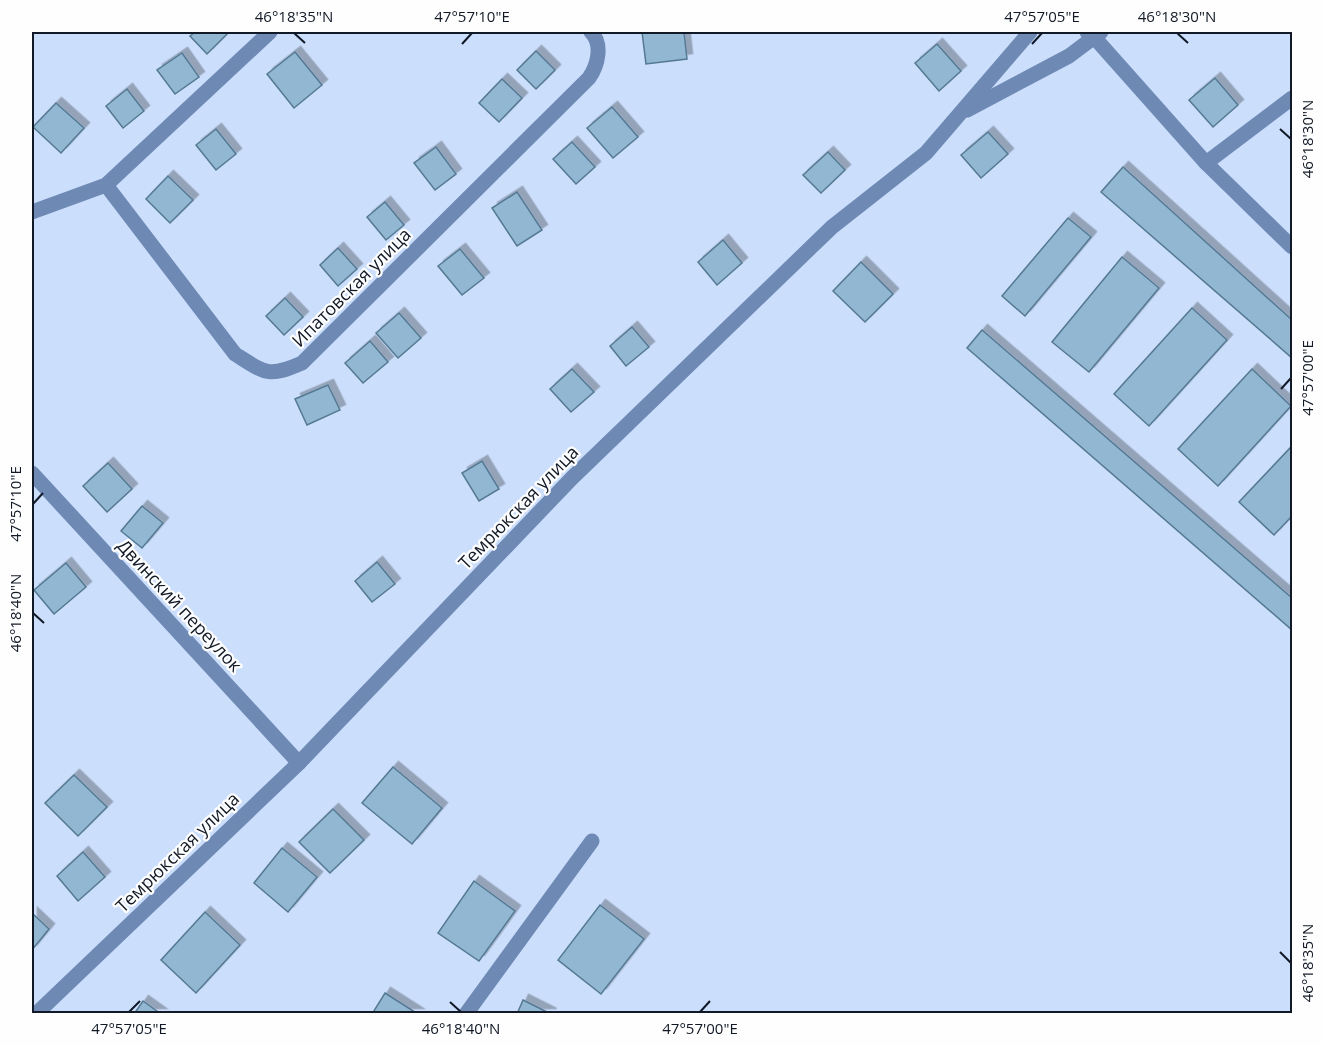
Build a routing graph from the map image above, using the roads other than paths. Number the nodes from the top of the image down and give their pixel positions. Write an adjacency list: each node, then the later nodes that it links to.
1 (270, 32): 8 (street)
2 (591, 32): 8 (street, Ипатовская улица)
3 (1030, 32): 6 (street, Темрюкская улица)
4 (1094, 33): 6 (street); 7 (street)
5 (1293, 98): 7 (street)
6 (958, 115): 12 (street, Темрюкская улица)
7 (1206, 163): 10 (street)
8 (106, 186): 9 (street)
9 (32, 212)
10 (1293, 247)
11 (32, 473): 12 (street, Двинский переулок)
12 (299, 763): 14 (street, Темрюкская улица)
13 (592, 842): 15 (street)
14 (36, 1014)
15 (466, 1014)

